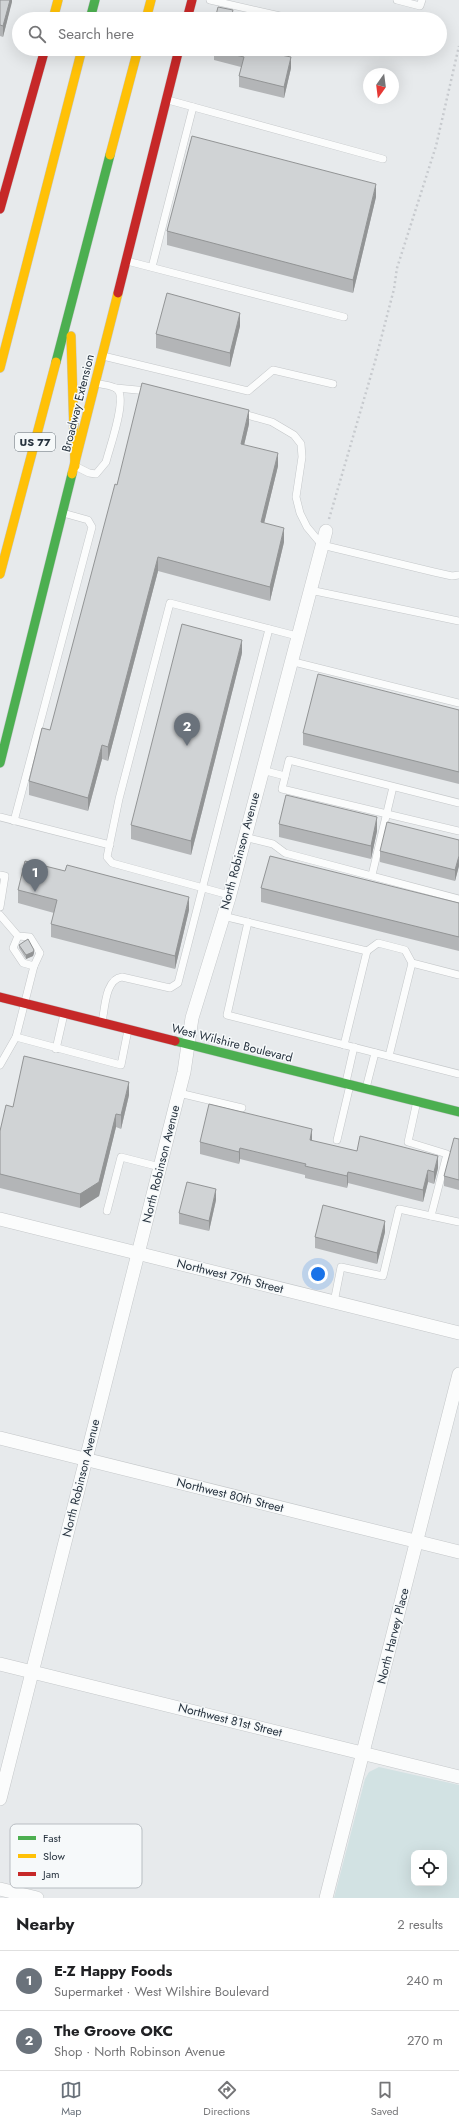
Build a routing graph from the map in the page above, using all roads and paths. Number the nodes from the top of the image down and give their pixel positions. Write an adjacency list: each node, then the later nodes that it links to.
1 (58, 0): 8 (main road)
2 (95, 0): 9 (main road)
3 (151, 0): 10 (main road)
4 (192, 0): 11 (main road)
5 (210, 0): 12 (lane)
6 (397, 0): 7 (lane)
7 (422, 0)
8 (55, 12)
9 (92, 12)
10 (148, 12)
11 (189, 12)
12 (262, 12)
13 (459, 46): 35 (path)
14 (43, 56): 21 (main road)
15 (80, 56): 27 (main road)
16 (136, 56): 24 (main road, US 77)
17 (177, 56): 18 (main road, Broadway Extension)
18 (166, 100): 19 (lane); 22 (main road, Broadway Extension)
19 (193, 107): 20 (lane); 23 (lane)
20 (383, 159)
21 (0, 209)
22 (126, 261): 23 (lane); 26 (main road, Broadway Extension)
23 (152, 267): 25 (lane)
24 (71, 310): 33 (main road); 37 (main road, US 77)
25 (344, 317)
26 (102, 356): 28 (main road, Broadway Extension); 29 (lane)
27 (0, 368)
28 (96, 383): 30 (lane); 33 (main road, Broadway Extension)
29 (332, 384)
30 (116, 388): 31 (lane); 33 (lane)
31 (154, 392)
32 (231, 411): 36 (lane)
33 (75, 466): 34 (main road, Broadway Extension)
34 (63, 513): 45 (main road, Broadway Extension); 52 (lane)
35 (326, 531): 36 (street, North Robinson Avenue)
36 (322, 545): 38 (lane); 39 (street, North Robinson Avenue)
37 (0, 574)
38 (459, 575)
39 (310, 590): 40 (lane); 42 (street, North Robinson Avenue)
40 (459, 621)
41 (269, 629): 42 (lane); 55 (lane); 58 (lane)
42 (297, 636): 43 (street, North Robinson Avenue)
43 (290, 661): 44 (lane); 46 (street, North Robinson Avenue)
44 (459, 703)
45 (0, 763)
46 (262, 770): 47 (lane); 54 (street, North Robinson Avenue)
47 (285, 776): 48 (lane); 50 (lane)
48 (393, 787): 49 (lane); 50 (lane)
49 (459, 803)
50 (386, 814): 53 (lane); 57 (lane)
51 (0, 817): 52 (lane)
52 (14, 821): 55 (lane)
53 (459, 832)
54 (244, 837): 57 (lane); 59 (street, North Robinson Avenue)
55 (110, 845): 58 (lane)
56 (0, 875): 61 (lane)
57 (372, 875): 60 (lane)
58 (203, 888): 59 (lane); 73 (lane)
59 (230, 895): 63 (street, North Robinson Avenue)
60 (459, 899)
61 (0, 907)
62 (0, 915): 65 (lane)
63 (223, 916): 64 (lane); 76 (street, North Robinson Avenue)
64 (248, 922): 66 (lane); 77 (lane)
65 (18, 936): 68 (lane); 68 (lane)
66 (367, 951): 67 (lane); 77 (lane)
67 (412, 963): 69 (lane); 81 (lane)
68 (34, 966): 71 (lane)
69 (459, 975)
70 (0, 997): 71 (main road, West Wilshire Boulevard)
71 (25, 1004): 72 (main road, West Wilshire Boulevard); 75 (lane)
72 (64, 1014): 73 (main road, West Wilshire Boulevard); 79 (lane)
73 (102, 1023): 74 (main road, West Wilshire Boulevard)
74 (128, 1030): 76 (main road, West Wilshire Boulevard); 79 (lane)
75 (16, 1037): 79 (lane); 82 (lane)
76 (189, 1045): 84 (main road, West Wilshire Boulevard); 86 (street, North Robinson Avenue)
77 (344, 1045): 78 (lane)
78 (354, 1047): 80 (lane); 84 (lane)
79 (56, 1048)
80 (375, 1053): 81 (lane); 85 (lane)
81 (389, 1056): 83 (lane)
82 (0, 1065)
83 (459, 1074)
84 (348, 1084): 85 (main road, West Wilshire Boulevard); 90 (lane)
85 (366, 1089): 87 (main road, West Wilshire Boulevard)
86 (179, 1093): 88 (lane); 91 (street, North Robinson Avenue)
87 (417, 1101): 89 (main road, West Wilshire Boulevard); 93 (lane)
88 (242, 1108)
89 (459, 1112)
90 (337, 1140)
91 (160, 1167): 92 (lane); 96 (street, North Robinson Avenue)
92 (106, 1210)
93 (431, 1216): 95 (lane); 97 (lane)
94 (0, 1219): 96 (street, Northwest 79th Street)
95 (459, 1222)
96 (138, 1253): 97 (street, Northwest 79th Street); 101 (street, North Robinson Avenue)
97 (334, 1302): 98 (street, Northwest 79th Street)
98 (459, 1333)
99 (459, 1374): 102 (street, North Harvey Place)
100 (0, 1438): 101 (street, Northwest 80th Street)
101 (86, 1460): 102 (street, Northwest 80th Street); 105 (street, North Robinson Avenue)
102 (416, 1541): 103 (street, Northwest 80th Street); 106 (street, North Harvey Place)
103 (459, 1552)
104 (0, 1664): 105 (street, Northwest 81st Street)
105 (32, 1672): 106 (street, Northwest 81st Street); 108 (street, North Robinson Avenue)
106 (363, 1754): 107 (street, Northwest 81st Street); 111 (street, North Harvey Place)
107 (459, 1777)
108 (0, 1799)
109 (0, 1889): 110 (street)
110 (37, 1898)
111 (326, 1898)

